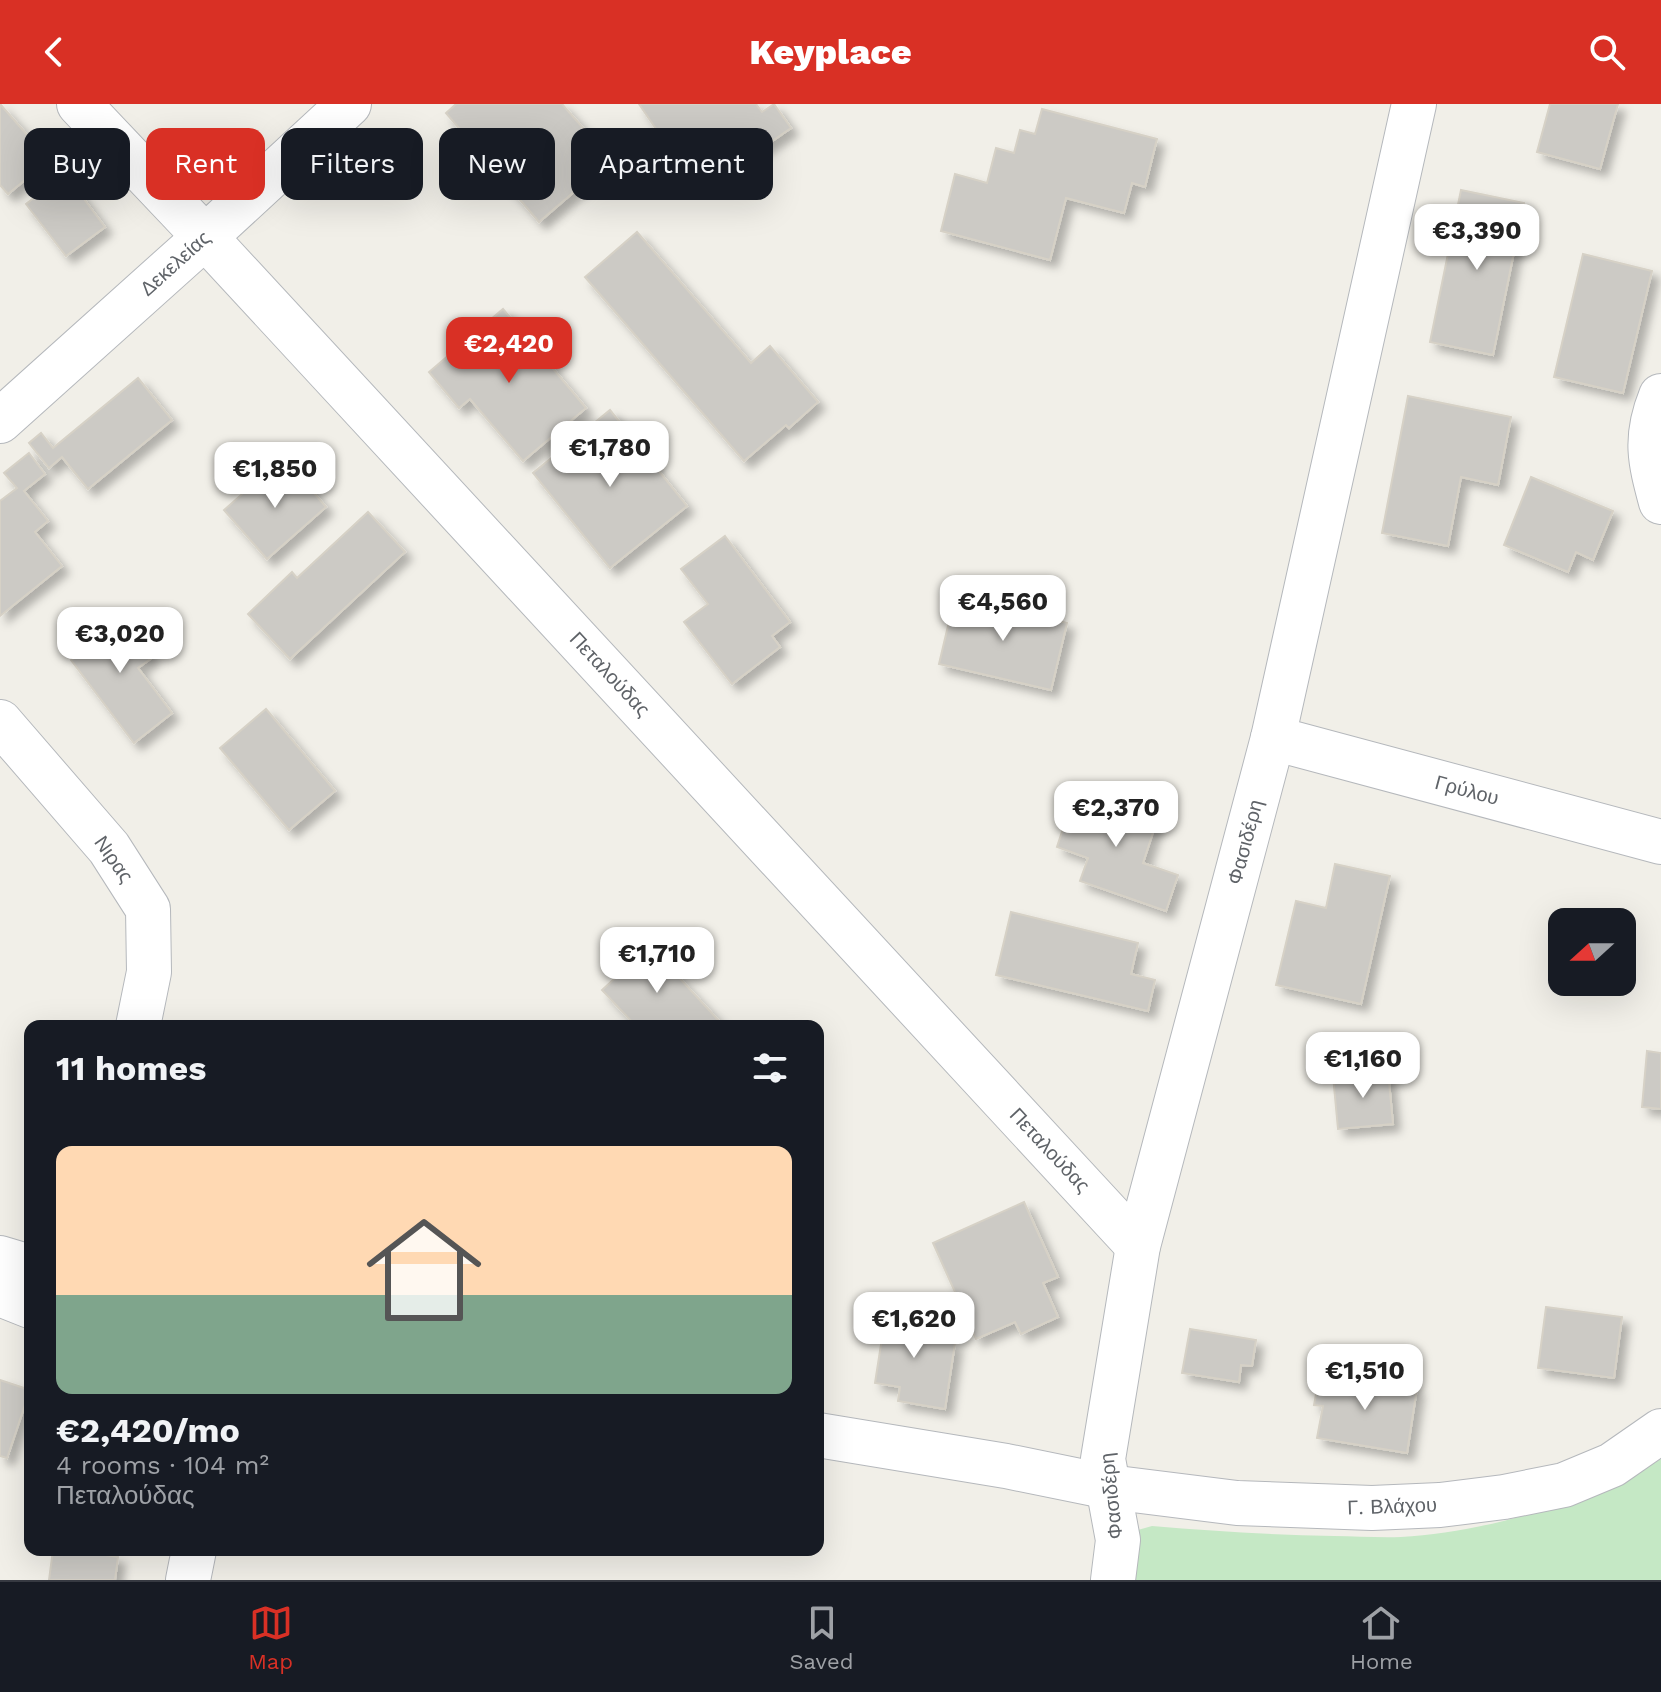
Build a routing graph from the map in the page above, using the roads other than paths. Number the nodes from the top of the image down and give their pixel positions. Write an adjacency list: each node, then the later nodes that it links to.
1 (79, 104): 4 (street, Πεταλούδας)
2 (349, 104): 4 (street, Δεκελείας)
3 (1414, 104): 9 (street, Φασιδέρη)
4 (205, 237): 6 (street, Δεκελείας); 12 (street, Πεταλούδας)
5 (1661, 396): 7 (street)
6 (0, 421)
7 (1661, 502)
8 (0, 722): 11 (street, Νιρας)
9 (1273, 738): 10 (street, Γρύλου); 12 (street, Φασιδέρη)
10 (1661, 842)
11 (139, 1020)
12 (1138, 1246): 20 (street, Φασιδέρη)
13 (0, 1258): 14 (street)
14 (24, 1265)
15 (0, 1294): 16 (street)
16 (24, 1304)
17 (1661, 1431): 20 (street, Γ. Βλάχου)
18 (824, 1436): 20 (street, Γ. Βλάχου)
19 (824, 1462): 20 (street, Γ. Βλάχου)
20 (1109, 1487): 23 (street, Φασιδέρη)
21 (193, 1556): 22 (street)
22 (188, 1580)
23 (1113, 1580)

